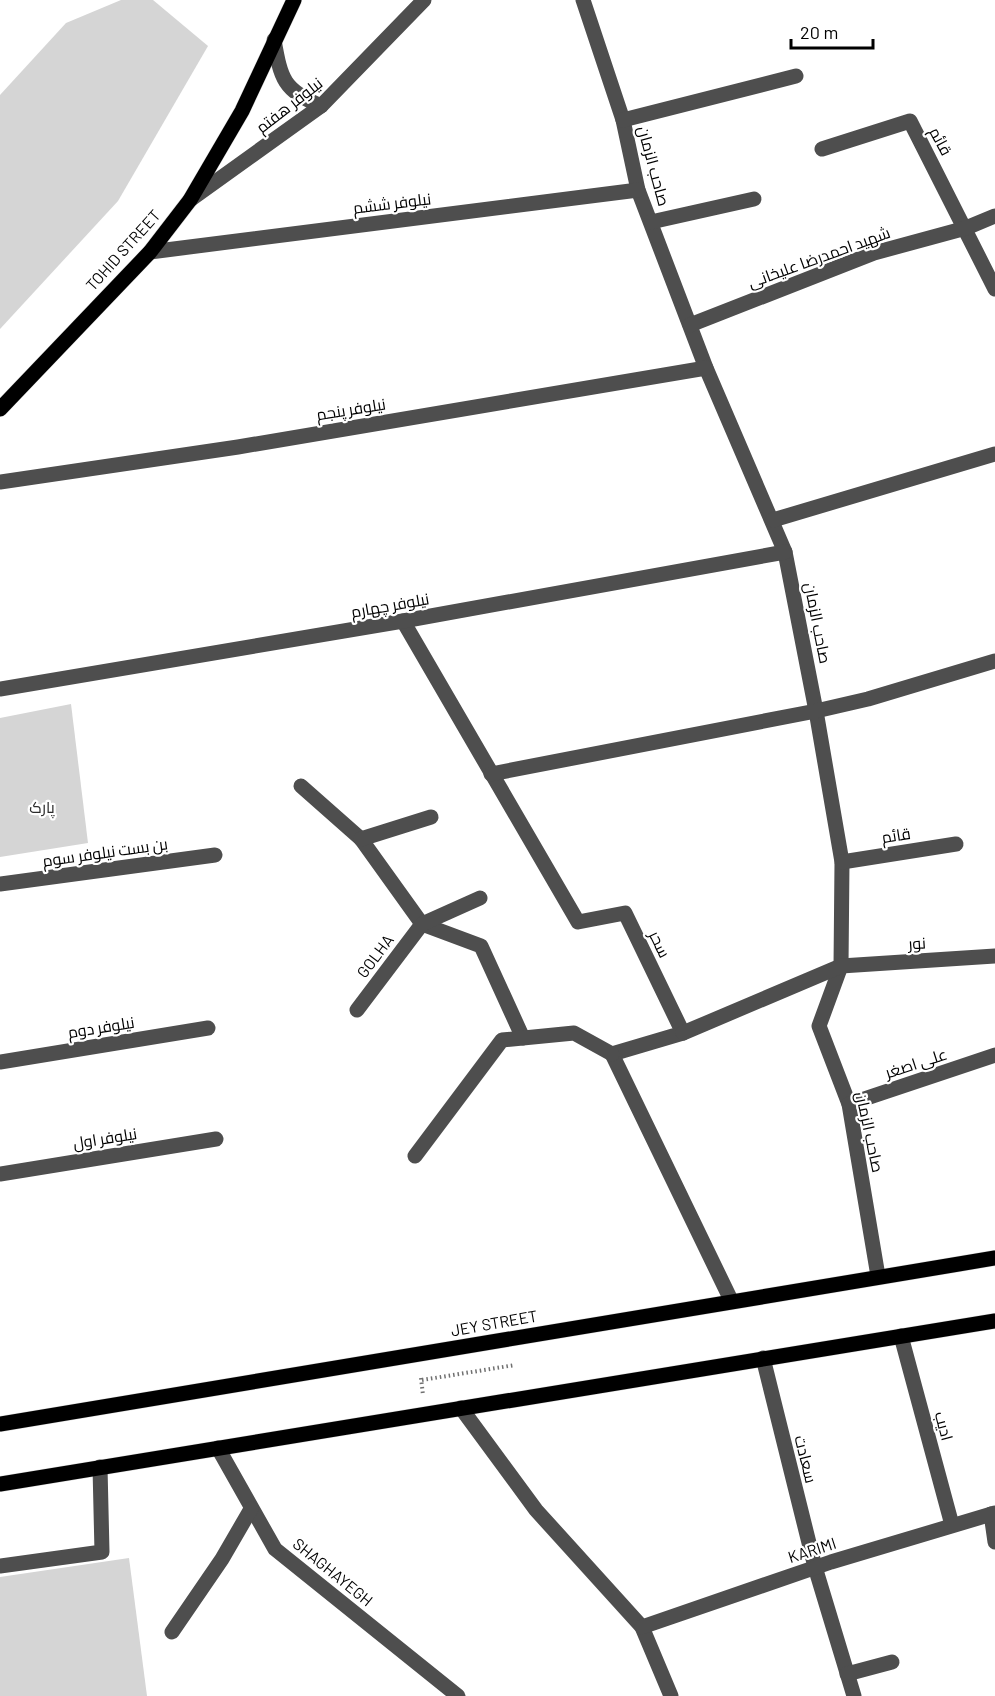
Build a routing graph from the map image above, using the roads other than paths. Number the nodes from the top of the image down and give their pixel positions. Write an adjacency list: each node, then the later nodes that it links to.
1 (294, 0): 4 (main road, TOHID STREET)
2 (424, 0): 6 (street, نیلوفر هفتم)
3 (583, 0): 7 (street, صاحب الزمان)
4 (274, 40): 6 (street); 11 (main road, TOHID STREET)
5 (796, 76): 7 (street)
6 (321, 106): 11 (street, نیلوفر هفتم)
7 (623, 120): 9 (street, صاحب الزمان)
8 (822, 149): 14 (street, قائم)
9 (638, 190): 13 (street, صاحب الزمان); 15 (street, نیلوفر ششم)
10 (754, 199): 13 (street)
11 (190, 200): 15 (main road, TOHID STREET)
12 (995, 216): 14 (street, شهید احمدرضا علیخانی)
13 (651, 222): 17 (street, صاحب الزمان)
14 (966, 228): 16 (street); 17 (street, شهید احمدرضا علیخانی)
15 (150, 252): 19 (main road, TOHID STREET)
16 (995, 289)
17 (690, 325): 18 (street, صاحب الزمان)
18 (706, 368): 21 (street, نیلوفر پنجم); 22 (street, صاحب الزمان)
19 (0, 409)
20 (995, 454): 22 (street)
21 (0, 482)
22 (773, 519): 23 (street, صاحب الزمان)
23 (785, 552): 24 (street, نیلوفر چهارم); 27 (street, صاحب الزمان)
24 (403, 621): 26 (street, نیلوفر چهارم); 28 (street, سحر)
25 (995, 661): 27 (street)
26 (0, 689)
27 (816, 711): 28 (street); 34 (street, صاحب الزمان)
28 (491, 774): 42 (street, سحر)
29 (301, 786): 31 (street)
30 (431, 817): 31 (street)
31 (361, 839): 37 (street)
32 (956, 844): 34 (street, قائم)
33 (215, 855): 35 (street, بن بست نیلوفر سوم)
34 (842, 862): 39 (street, صاحب الزمان)
35 (0, 884)
36 (480, 898): 37 (street)
37 (422, 924): 40 (street, GOLHA); 43 (street)
38 (995, 956): 39 (street, نور)
39 (841, 966): 42 (street, نور); 47 (street, صاحب الزمان)
40 (357, 1010)
41 (208, 1028): 46 (street, نیلوفر دوم)
42 (683, 1033): 44 (street)
43 (523, 1038): 44 (street); 49 (street)
44 (612, 1054): 53 (street)
45 (995, 1055): 47 (street, علی اصغر)
46 (0, 1062)
47 (849, 1104): 52 (street, صاحب الزمان)
48 (216, 1138): 50 (street, نیلوفر اول)
49 (415, 1156)
50 (0, 1174)
51 (995, 1258): 52 (main road, JEY STREET)
52 (878, 1276): 53 (main road, JEY STREET)
53 (731, 1300): 58 (main road, JEY STREET)
54 (995, 1320): 55 (main road)
55 (901, 1336): 56 (main road); 64 (street, ادیب)
56 (763, 1358): 57 (main road); 67 (street, سعادت)
57 (461, 1408): 59 (main road); 68 (street)
58 (0, 1424)
59 (218, 1448): 60 (main road); 62 (street, SHAGHAYEGH)
60 (100, 1467): 61 (main road); 66 (street)
61 (0, 1484)
62 (251, 1509): 69 (street); 73 (street, SHAGHAYEGH)
63 (993, 1514): 64 (street, KARIMI); 65 (street)
64 (952, 1525): 67 (street, KARIMI)
65 (995, 1542)
66 (0, 1566)
67 (815, 1567): 68 (street, KARIMI); 71 (street, سعادت)
68 (642, 1627): 72 (street)
69 (172, 1632)
70 (892, 1662): 71 (street)
71 (847, 1674): 74 (street, سعادت)
72 (669, 1695)
73 (458, 1696)
74 (854, 1696)

